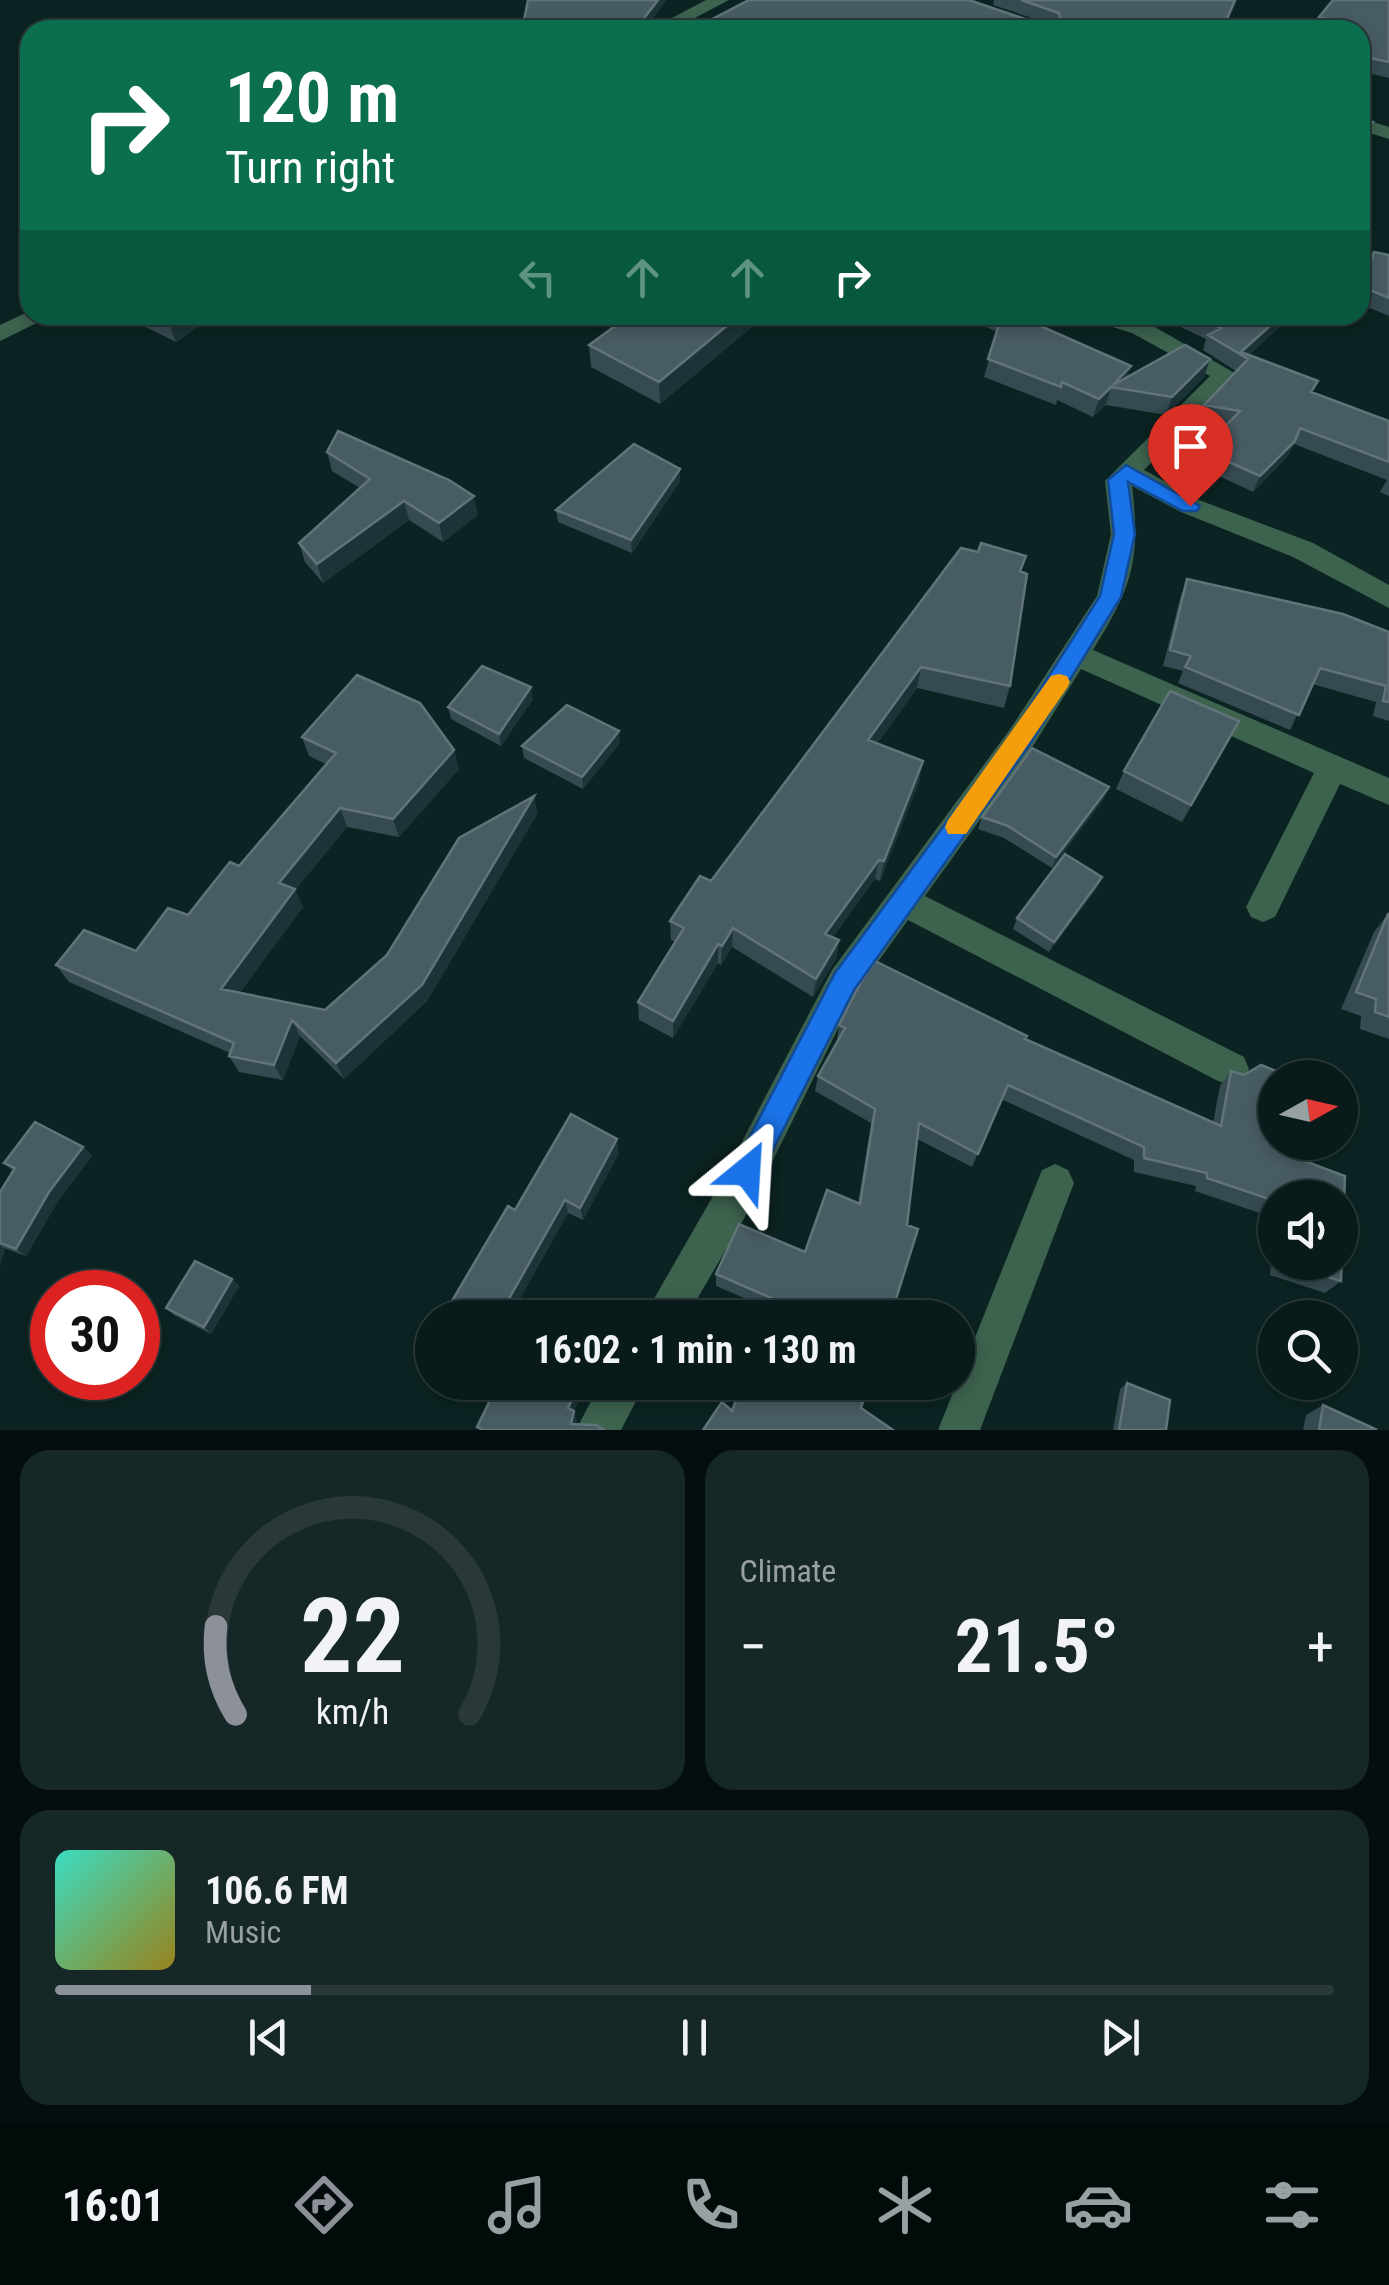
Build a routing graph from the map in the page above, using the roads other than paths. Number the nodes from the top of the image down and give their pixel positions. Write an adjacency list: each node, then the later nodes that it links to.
1 (720, 0): 2 (street)
2 (679, 20)
3 (1130, 325): 4 (street)
4 (1126, 472): 5 (street); 6 (street)
5 (1389, 598)
6 (1077, 656): 7 (street); 9 (street)
7 (1334, 766): 8 (street); 10 (street)
8 (1389, 792)
9 (904, 901): 11 (street); 13 (street)
10 (1263, 907)
11 (1231, 1069)
12 (1055, 1183): 16 (street)
13 (673, 1300)
14 (614, 1400): 15 (street)
15 (596, 1430)
16 (958, 1430)

